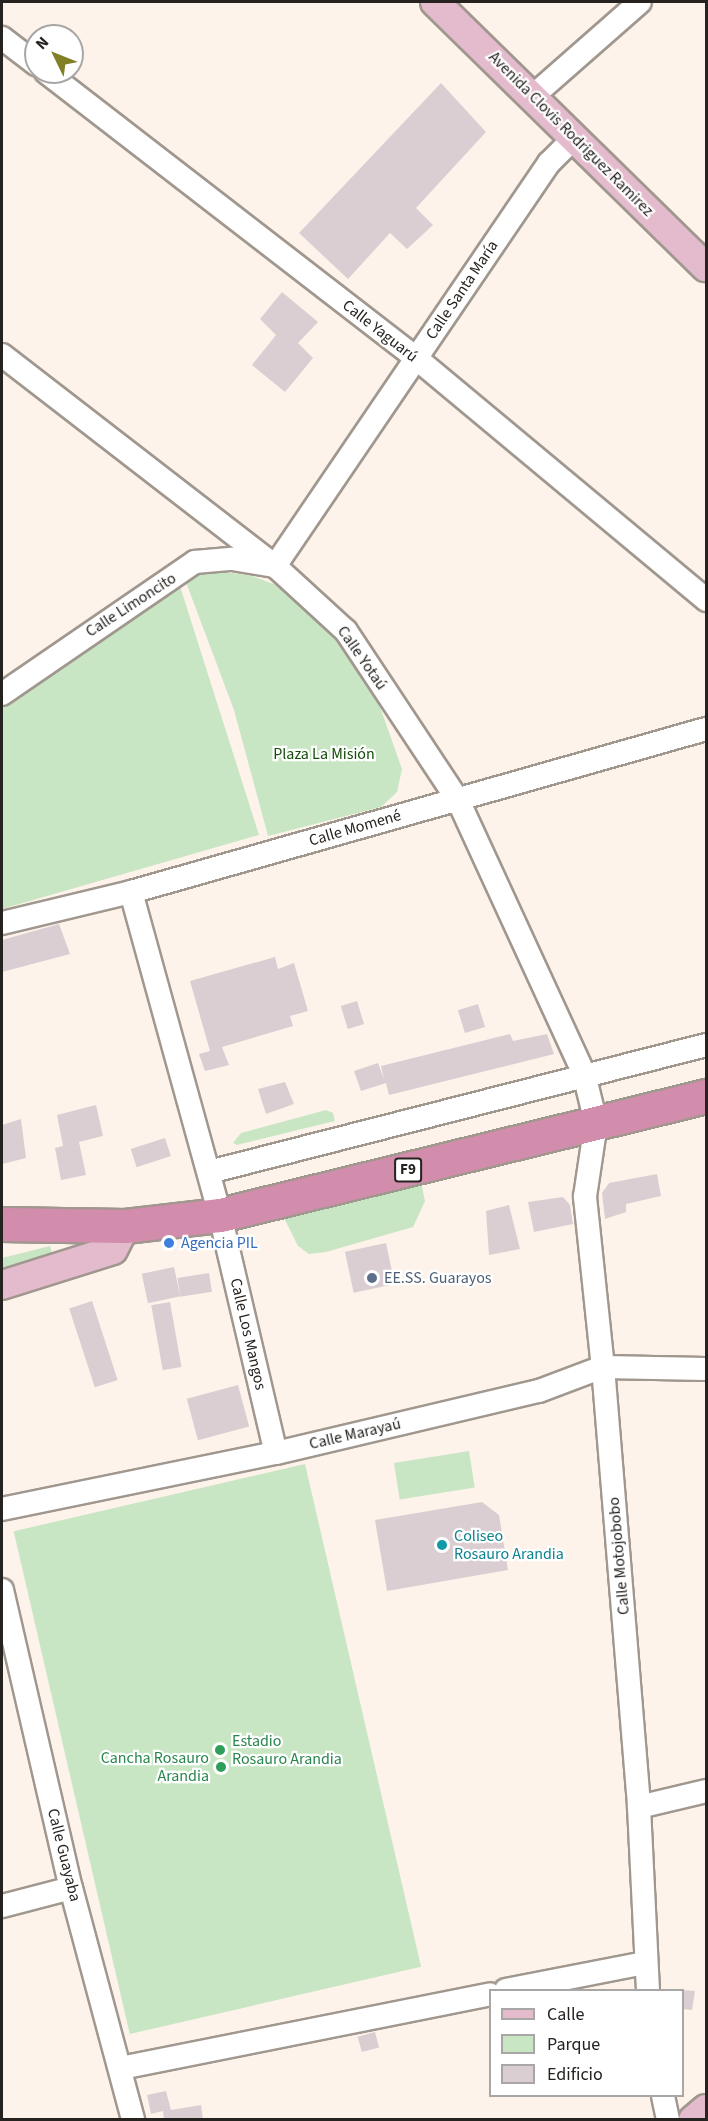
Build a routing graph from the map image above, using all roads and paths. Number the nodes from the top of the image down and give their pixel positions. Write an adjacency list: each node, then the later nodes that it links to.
1 (435, 2): 6 (main road, Avenida Clovis Rodriguez Ramirez)
2 (640, 2): 6 (street)
3 (2, 38): 4 (street)
4 (24, 55)
5 (62, 84): 10 (street, Calle Yaguarú)
6 (533, 96): 7 (main road, Avenida Clovis Rodriguez Ramirez)
7 (574, 138): 8 (main road, Avenida Clovis Rodriguez Ramirez); 10 (street, Calle Santa María)
8 (706, 267)
9 (2, 355): 11 (street, Calle Yotaú)
10 (416, 358): 11 (street, Calle Santa María); 12 (street, Calle Yaguarú)
11 (275, 566): 13 (street, Calle Limoncito); 15 (street, Calle Yotaú)
12 (706, 600)
13 (2, 694)
14 (706, 729): 15 (street, Calle Momené)
15 (458, 800): 16 (street, Calle Momené); 19 (street, Calle Yotaú)
16 (130, 892): 17 (street, Calle Momené); 22 (street, Calle Los Mangos)
17 (2, 923)
18 (706, 1045): 19 (street)
19 (584, 1074): 21 (street, Calle Yotaú); 22 (street)
20 (706, 1096): 21 (highway, F9)
21 (596, 1123): 23 (highway, F9); 27 (street, Calle Motojobobo)
22 (208, 1172): 23 (street, Calle Los Mangos)
23 (220, 1215): 25 (highway, F9); 29 (street, Calle Los Mangos)
24 (2, 1224): 25 (highway, F9)
25 (125, 1226): 26 (main road)
26 (2, 1285)
27 (603, 1367): 28 (street, Calle Marayaú); 29 (street, Calle Marayaú); 33 (street, Calle Motojobobo)
28 (706, 1369)
29 (276, 1453): 30 (street, Calle Marayaú)
30 (2, 1509)
31 (2, 1590): 34 (street, Calle Guayaba)
32 (706, 1791): 33 (street)
33 (639, 1807): 36 (street, Calle Motojobobo)
34 (72, 1888): 35 (street); 40 (street, Calle Guayaba)
35 (2, 1906)
36 (645, 1963): 37 (street); 38 (street, Calle Motojobobo)
37 (511, 1989)
38 (648, 1989)
39 (489, 1994): 40 (street)
40 (121, 2068): 43 (street, Calle Guayaba)
41 (663, 2097): 44 (street)
42 (706, 2109): 45 (main road)
43 (133, 2120)
44 (668, 2120)
45 (693, 2120)

